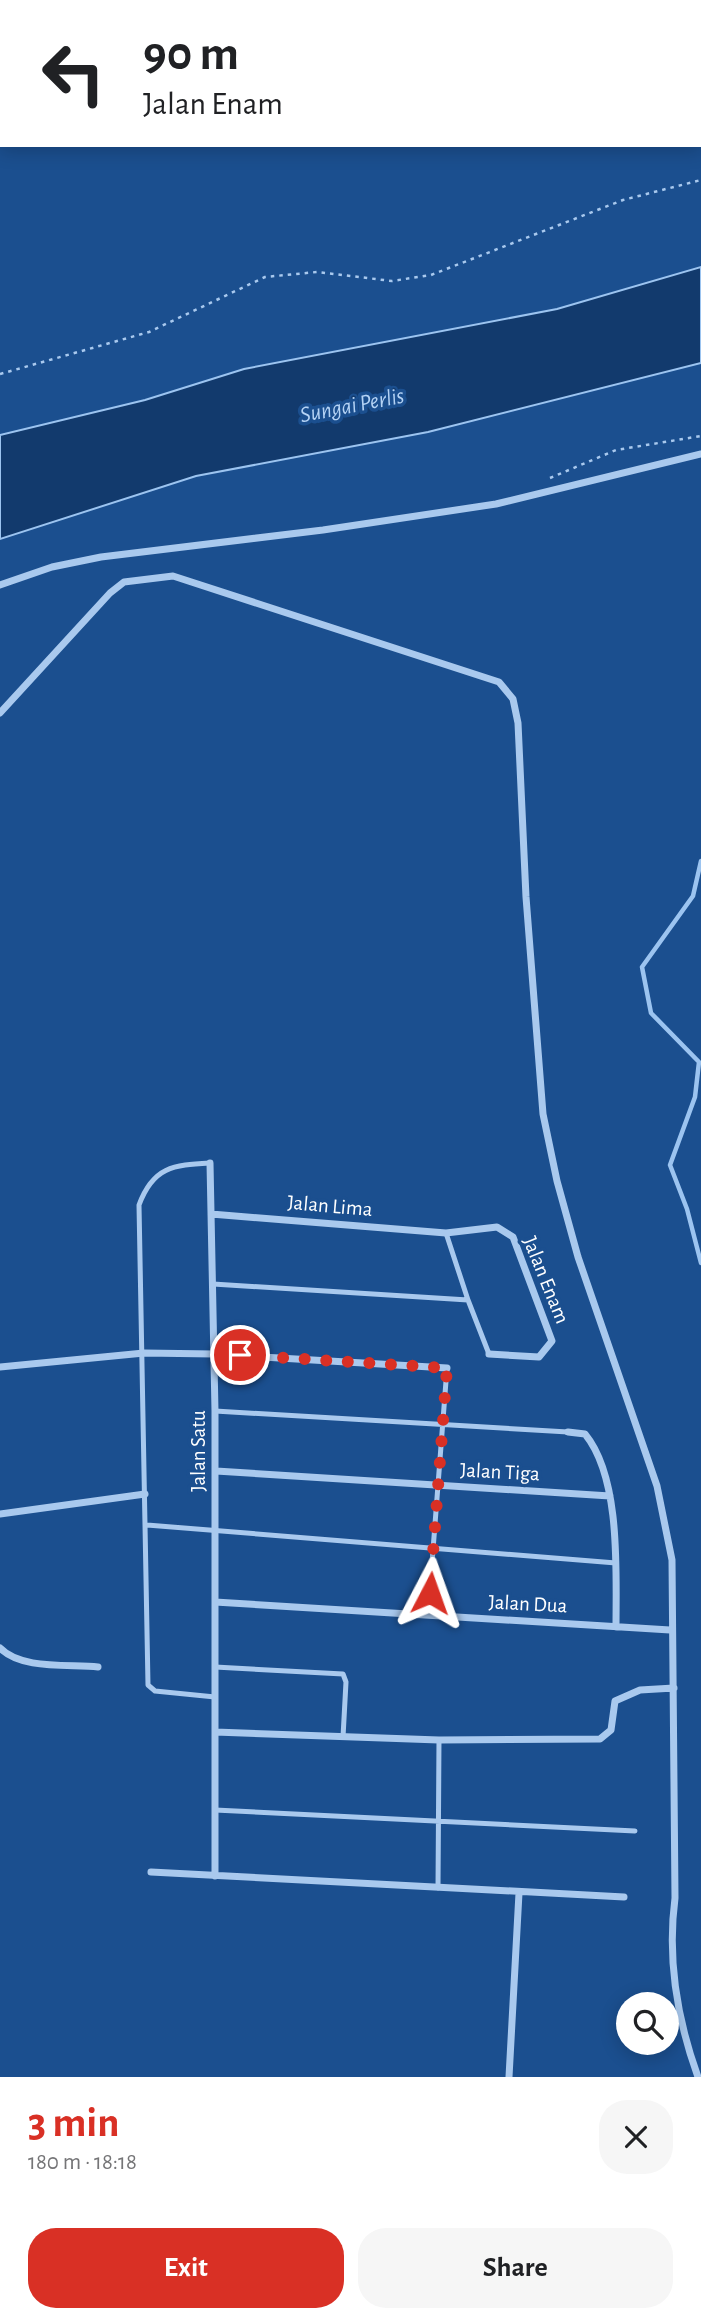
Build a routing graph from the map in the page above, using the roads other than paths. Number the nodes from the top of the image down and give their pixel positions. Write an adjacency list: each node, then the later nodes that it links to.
1 (701, 454): 2 (street)
2 (0, 585)
3 (0, 713): 29 (street)
4 (211, 1163): 5 (street, Jalan Satu); 9 (lane)
5 (211, 1214): 6 (street, Jalan Lima); 7 (street, Jalan Satu)
6 (446, 1233): 8 (lane); 11 (street, Jalan Enam)
7 (213, 1284): 8 (lane); 10 (street, Jalan Satu)
8 (468, 1300): 11 (lane)
9 (144, 1353): 10 (street); 12 (street); 19 (lane)
10 (214, 1354): 13 (street); 14 (street, Jalan Satu)
11 (489, 1354)
12 (0, 1367)
13 (447, 1368): 15 (lane)
14 (215, 1411): 15 (lane); 17 (street, Jalan Satu)
15 (444, 1425): 16 (lane); 18 (lane)
16 (568, 1432): 20 (street)
17 (216, 1471): 18 (street, Jalan Tiga); 23 (street, Jalan Satu)
18 (439, 1487): 20 (street, Jalan Tiga); 24 (lane)
19 (145, 1494): 21 (street); 22 (lane)
20 (610, 1496): 25 (street)
21 (0, 1514)
22 (147, 1525): 23 (lane); 34 (lane)
23 (215, 1532): 24 (lane); 26 (street, Jalan Satu)
24 (433, 1549): 25 (lane); 27 (lane)
25 (616, 1563): 28 (street)
26 (215, 1602): 27 (street, Jalan Dua); 32 (street, Jalan Satu)
27 (428, 1615): 28 (street, Jalan Dua)
28 (616, 1627): 29 (street, Jalan Dua)
29 (670, 1630): 33 (street)
30 (0, 1648): 31 (street)
31 (98, 1667)
32 (215, 1667): 34 (street, Jalan Satu); 36 (lane)
33 (674, 1688): 37 (street); 47 (street)
34 (215, 1697): 35 (street, Jalan Satu)
35 (215, 1732): 36 (street); 38 (street, Jalan Satu)
36 (343, 1737): 37 (street)
37 (439, 1740): 39 (lane)
38 (215, 1810): 39 (lane); 42 (street, Jalan Satu)
39 (439, 1821): 40 (lane); 43 (lane)
40 (635, 1831)
41 (151, 1872): 42 (street)
42 (215, 1876): 43 (street)
43 (438, 1888): 44 (street)
44 (519, 1893): 45 (street); 46 (street)
45 (624, 1897)
46 (509, 2077)
47 (698, 2077)

